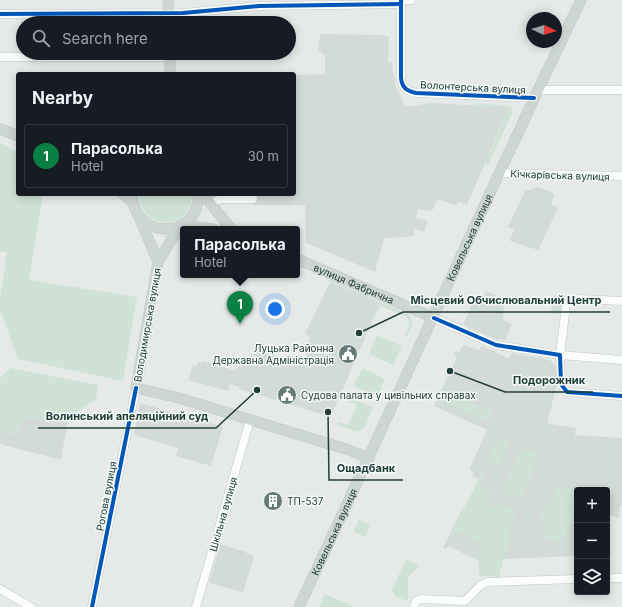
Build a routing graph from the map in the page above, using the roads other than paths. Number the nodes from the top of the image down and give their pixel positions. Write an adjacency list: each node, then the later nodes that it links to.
1 (168, 0): 5 (main road)
2 (411, 0): 4 (street)
3 (581, 0): 13 (main road, Ковельська вулиця)
4 (401, 2): 5 (street); 13 (street, Волонтерська вулиця)
5 (168, 12): 6 (street); 7 (main road)
6 (0, 14)
7 (168, 16)
8 (0, 57): 9 (street)
9 (16, 57)
10 (170, 60): 11 (main road)
11 (170, 72)
12 (622, 90): 13 (street)
13 (536, 94): 16 (main road, Ковельська вулиця)
14 (0, 129): 15 (main road)
15 (16, 135)
16 (499, 173): 17 (street, Кічкарівська вулиця); 31 (main road, Ковельська вулиця)
17 (622, 176)
18 (198, 196): 25 (main road, Володимирська вулиця)
19 (205, 196): 22 (main road)
20 (132, 199): 23 (main road, Володимирська вулиця)
21 (253, 199): 22 (street)
22 (211, 203): 26 (main road)
23 (139, 216): 24 (main road); 29 (main road, Володимирська вулиця)
24 (180, 226)
25 (181, 226)
26 (229, 226)
27 (180, 228): 29 (main road, Володимирська вулиця)
28 (300, 260): 31 (main road, вулиця Фабрична)
29 (158, 262): 34 (main road, Володимирська вулиця)
30 (622, 301): 32 (street)
31 (434, 318): 32 (street); 37 (main road, Ковельська вулиця)
32 (560, 355): 33 (street); 35 (street)
33 (622, 360)
34 (136, 388): 36 (main road); 43 (street, Рогова вулиця)
35 (622, 396)
36 (250, 420): 37 (main road); 44 (street, Шкільна вулиця)
37 (369, 458): 45 (main road, Ковельська вулиця)
38 (610, 578): 39 (street)
39 (622, 578)
40 (574, 579): 46 (street)
41 (0, 589): 42 (street)
42 (31, 607)
43 (92, 607)
44 (196, 607)
45 (299, 607)
46 (414, 607)

